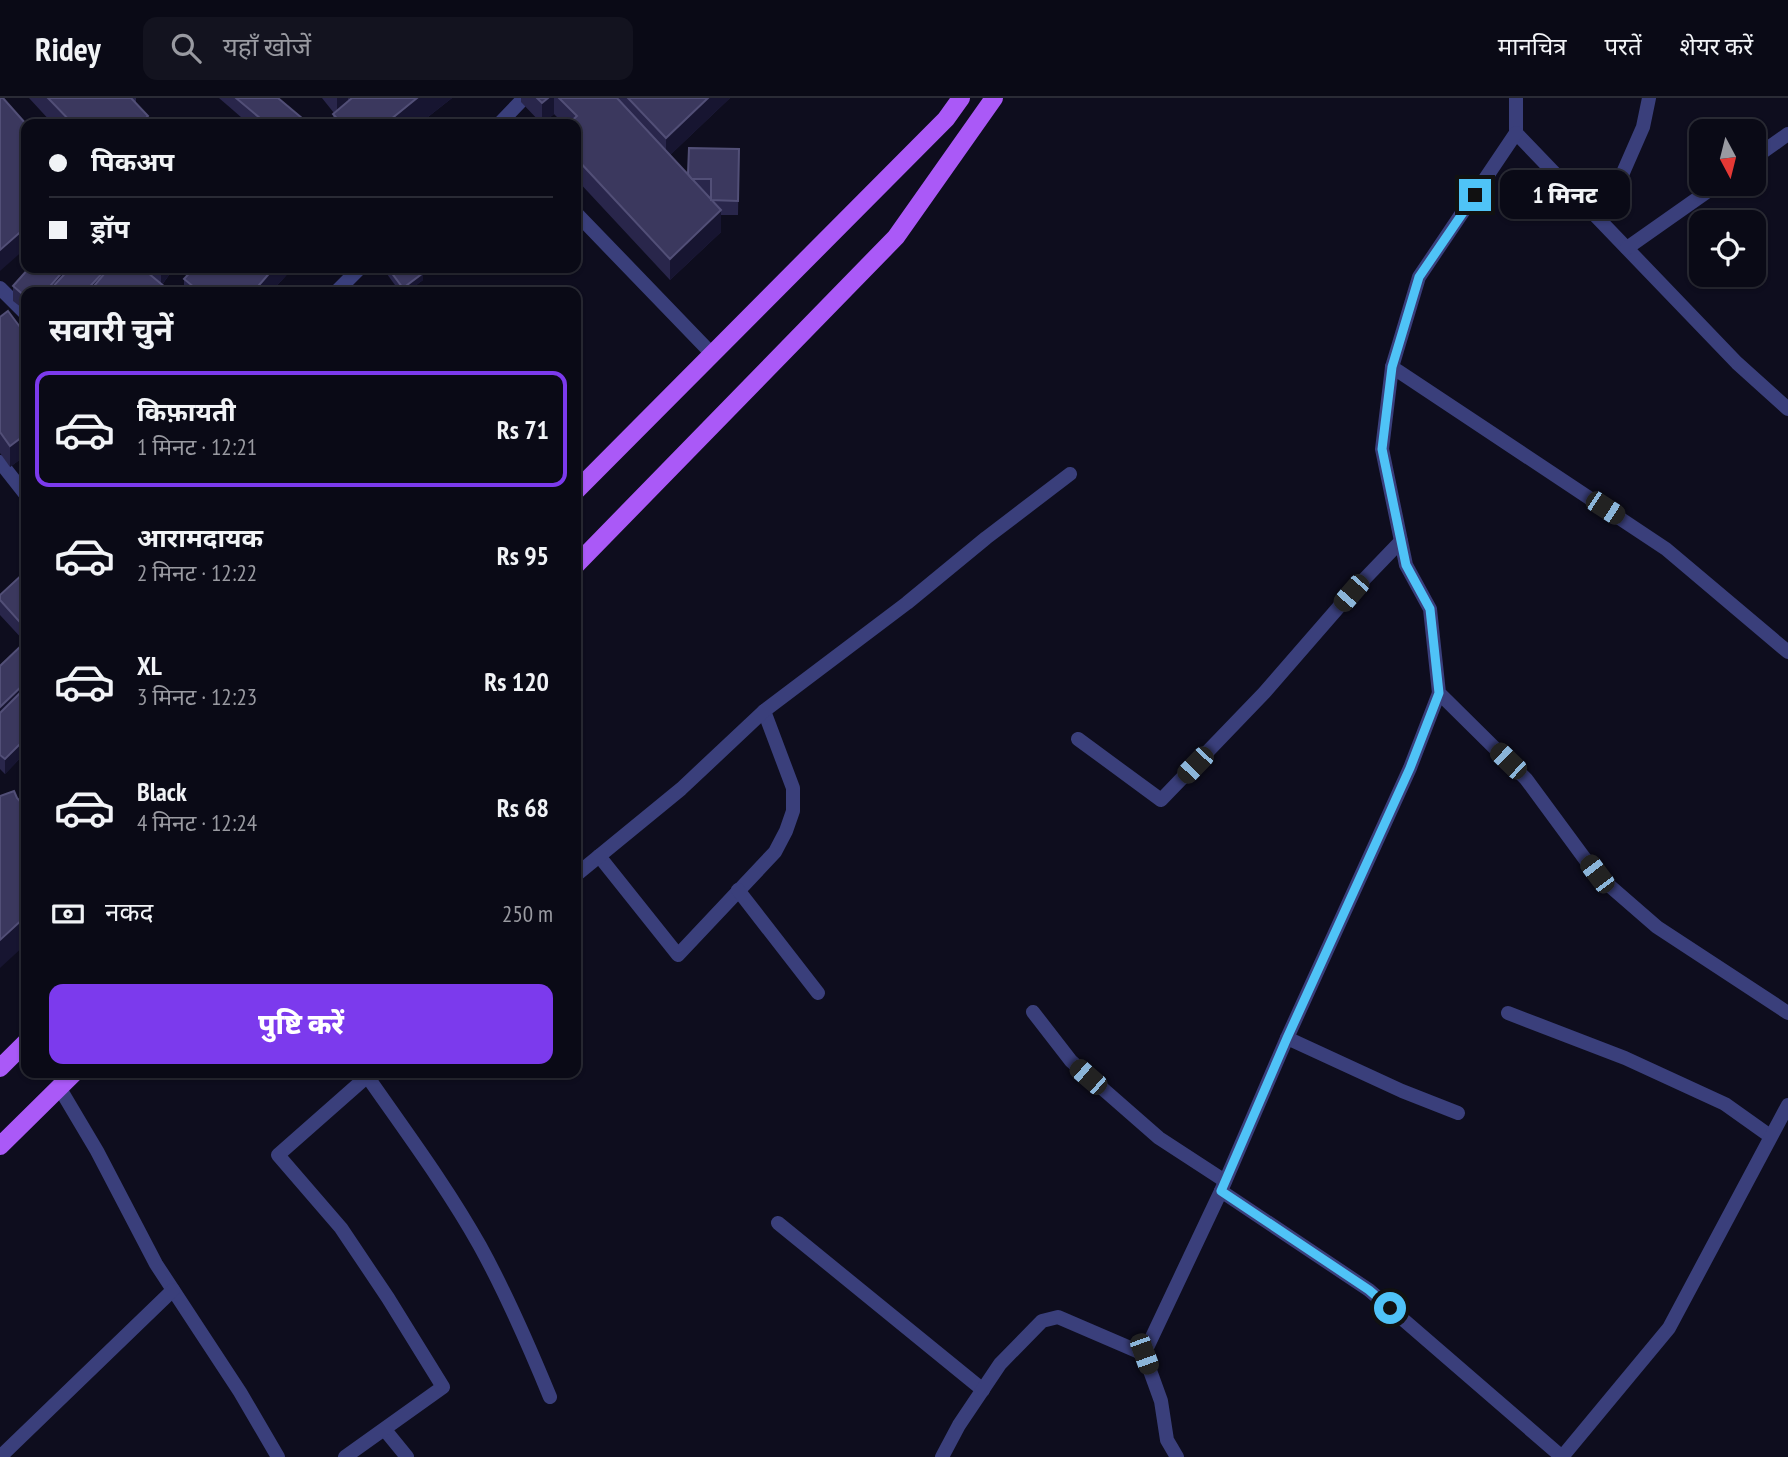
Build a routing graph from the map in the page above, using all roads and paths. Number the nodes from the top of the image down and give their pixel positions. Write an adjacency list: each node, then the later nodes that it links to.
1 (524, 98): 6 (street)
2 (961, 98): 18 (main road)
3 (995, 98): 26 (main road)
4 (1516, 98): 7 (street)
5 (1648, 98): 11 (street)
6 (504, 119)
7 (1516, 133): 11 (street); 19 (street)
8 (1788, 134): 9 (street)
9 (1766, 150)
10 (1701, 196): 13 (street)
11 (1583, 202): 13 (street)
12 (581, 218): 18 (street)
13 (1627, 248): 20 (street)
14 (355, 273): 15 (street)
15 (341, 287)
16 (0, 288): 17 (street)
17 (21, 309)
18 (712, 355): 23 (main road)
19 (1392, 367): 25 (street); 27 (street)
20 (1788, 409)
21 (0, 462): 24 (street)
22 (1070, 474): 29 (street)
23 (581, 486)
24 (21, 489)
25 (1401, 541): 28 (street); 30 (street)
26 (581, 560)
27 (1788, 652)
28 (1439, 693): 37 (street); 38 (street)
29 (764, 711): 31 (street); 33 (street)
30 (1078, 740)
31 (599, 856): 32 (street); 33 (street)
32 (581, 871)
33 (738, 890): 34 (street)
34 (818, 993)
35 (1033, 1012): 49 (street)
36 (1508, 1013): 47 (street)
37 (1788, 1013)
38 (1287, 1038): 46 (street); 49 (street)
39 (21, 1047): 40 (main road)
40 (0, 1068)
41 (69, 1078): 44 (main road)
42 (365, 1078): 55 (street)
43 (372, 1078): 54 (street)
44 (59, 1087): 48 (main road); 51 (street)
45 (1788, 1105): 47 (street)
46 (1458, 1113)
47 (1770, 1136): 64 (street)
48 (0, 1146)
49 (1223, 1186): 52 (street); 64 (street)
50 (778, 1223): 53 (street)
51 (173, 1290): 57 (street); 58 (street)
52 (1144, 1354): 53 (street); 56 (street)
53 (982, 1390): 61 (street)
54 (550, 1397)
55 (385, 1430): 59 (street); 60 (street)
56 (1167, 1440): 62 (street); 63 (street)
57 (0, 1457)
58 (278, 1457)
59 (345, 1457)
60 (407, 1457)
61 (942, 1457)
62 (1160, 1457)
63 (1177, 1457)
64 (1562, 1457)

